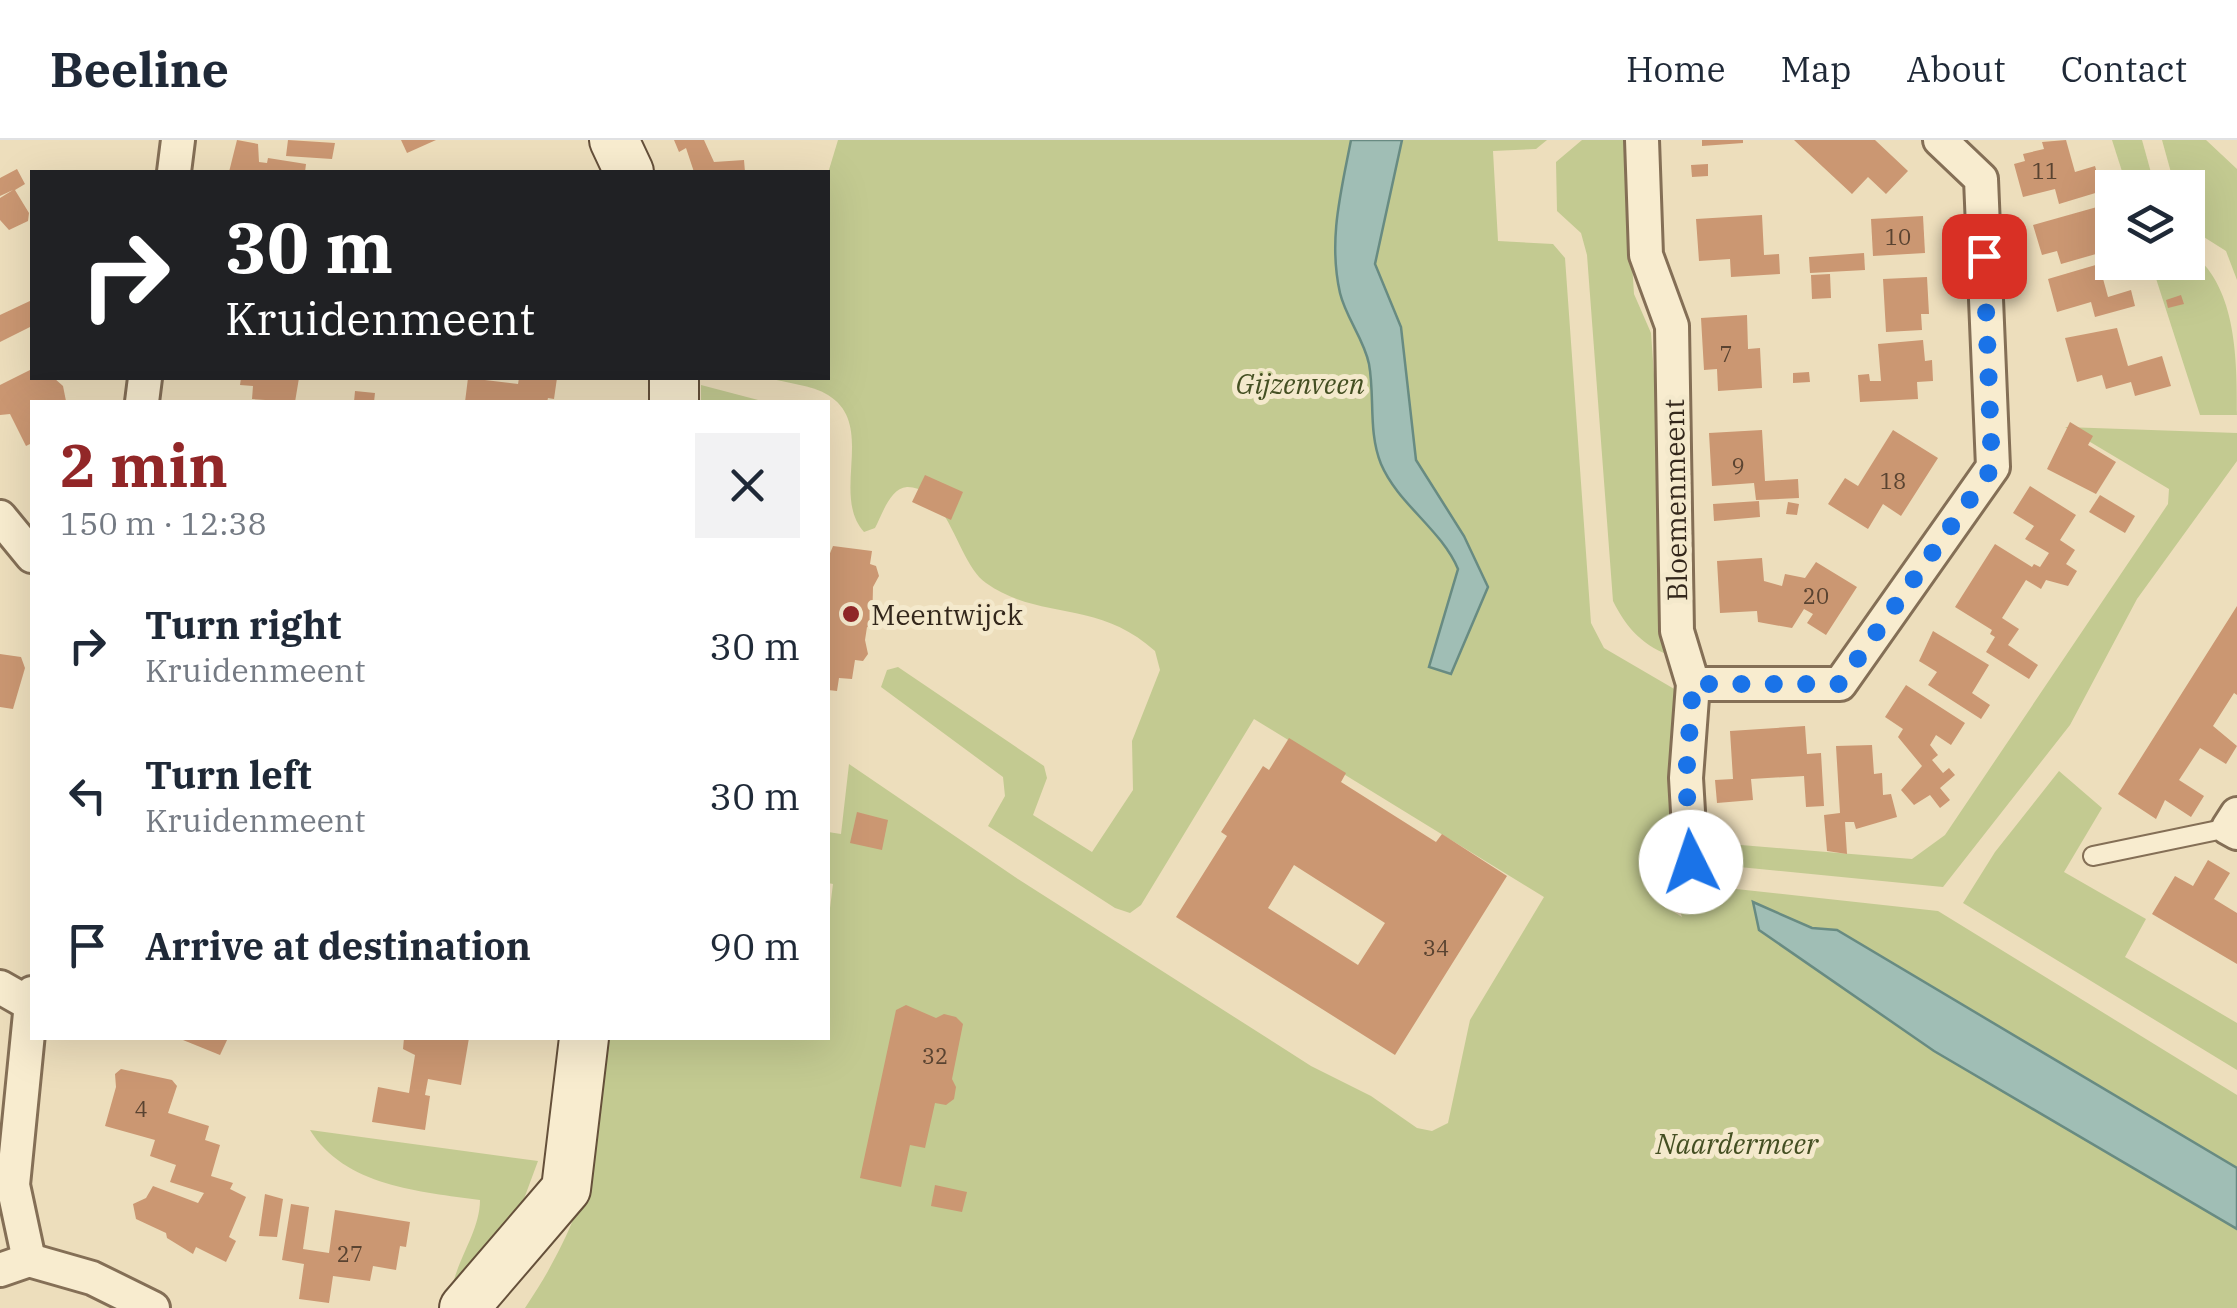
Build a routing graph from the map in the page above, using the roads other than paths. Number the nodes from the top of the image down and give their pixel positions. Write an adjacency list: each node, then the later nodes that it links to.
1 (178, 140): 5 (street)
2 (614, 140): 6 (main road)
3 (1642, 140): 9 (street, Bloemenmeent)
4 (1940, 140): 9 (street)
5 (174, 170)
6 (628, 170)
7 (0, 517): 8 (street)
8 (30, 554)
9 (1693, 684): 12 (street, Bloemenmeent)
10 (2234, 825): 11 (lane)
11 (2093, 856)
12 (1691, 862)
13 (0, 987): 14 (street)
14 (30, 998)
15 (30, 1008): 17 (street)
16 (584, 1040): 19 (main road)
17 (14, 1265): 18 (street)
18 (153, 1308)
19 (464, 1308)

